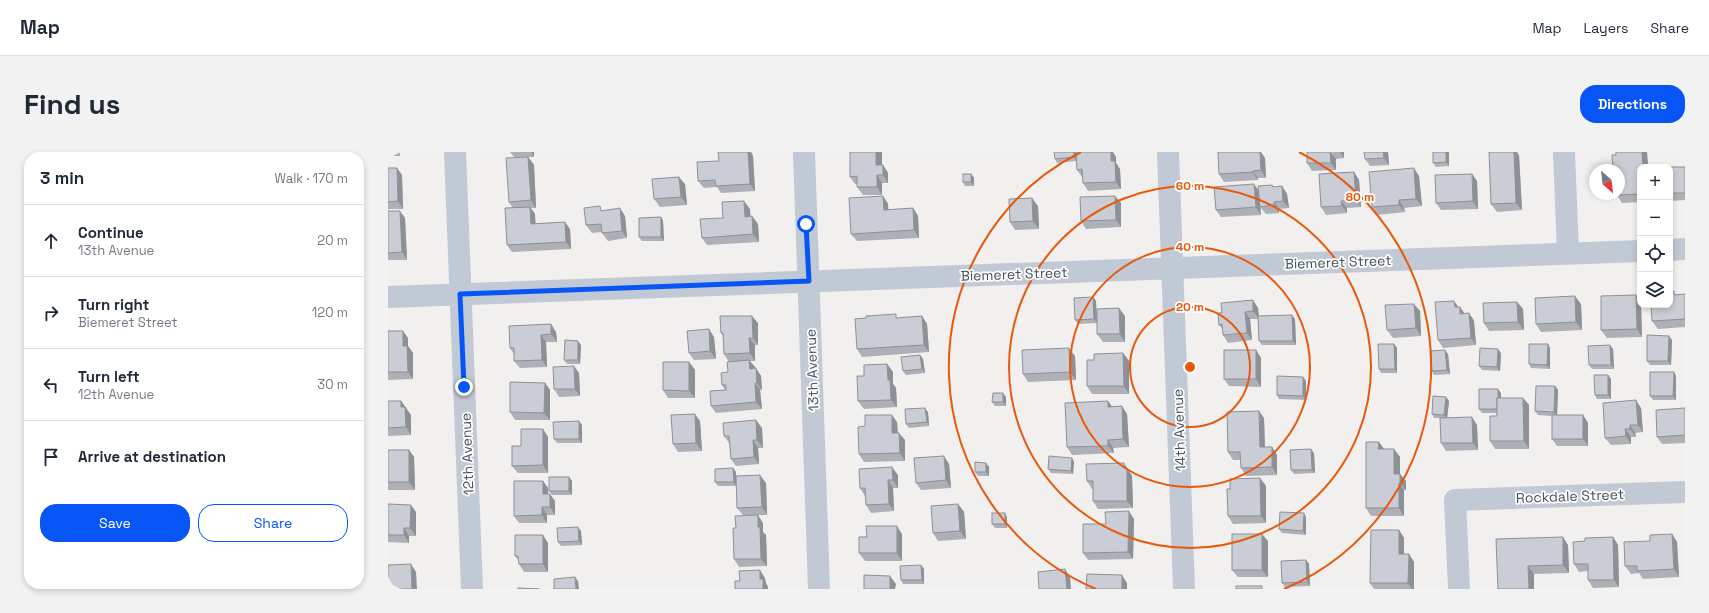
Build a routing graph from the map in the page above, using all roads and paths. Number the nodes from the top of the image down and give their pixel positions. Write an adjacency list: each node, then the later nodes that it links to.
1 (455, 152): 11 (street, 12th Avenue)
2 (804, 152): 10 (street, 13th Avenue)
3 (1168, 152): 9 (street, 14th Avenue)
4 (1564, 152): 8 (street)
5 (1685, 249): 6 (street)
6 (1673, 250)
7 (1637, 251): 8 (street, Biemeret Street)
8 (1568, 253): 9 (street, Biemeret Street)
9 (1173, 268): 10 (street, Biemeret Street); 16 (street, 14th Avenue)
10 (809, 281): 11 (street, Biemeret Street); 15 (street, 13th Avenue)
11 (460, 294): 12 (street, Biemeret Street); 14 (street, 12th Avenue)
12 (388, 297)
13 (1685, 492): 17 (street, Rockdale Street)
14 (472, 589)
15 (819, 589)
16 (1184, 589)
17 (1459, 589)

